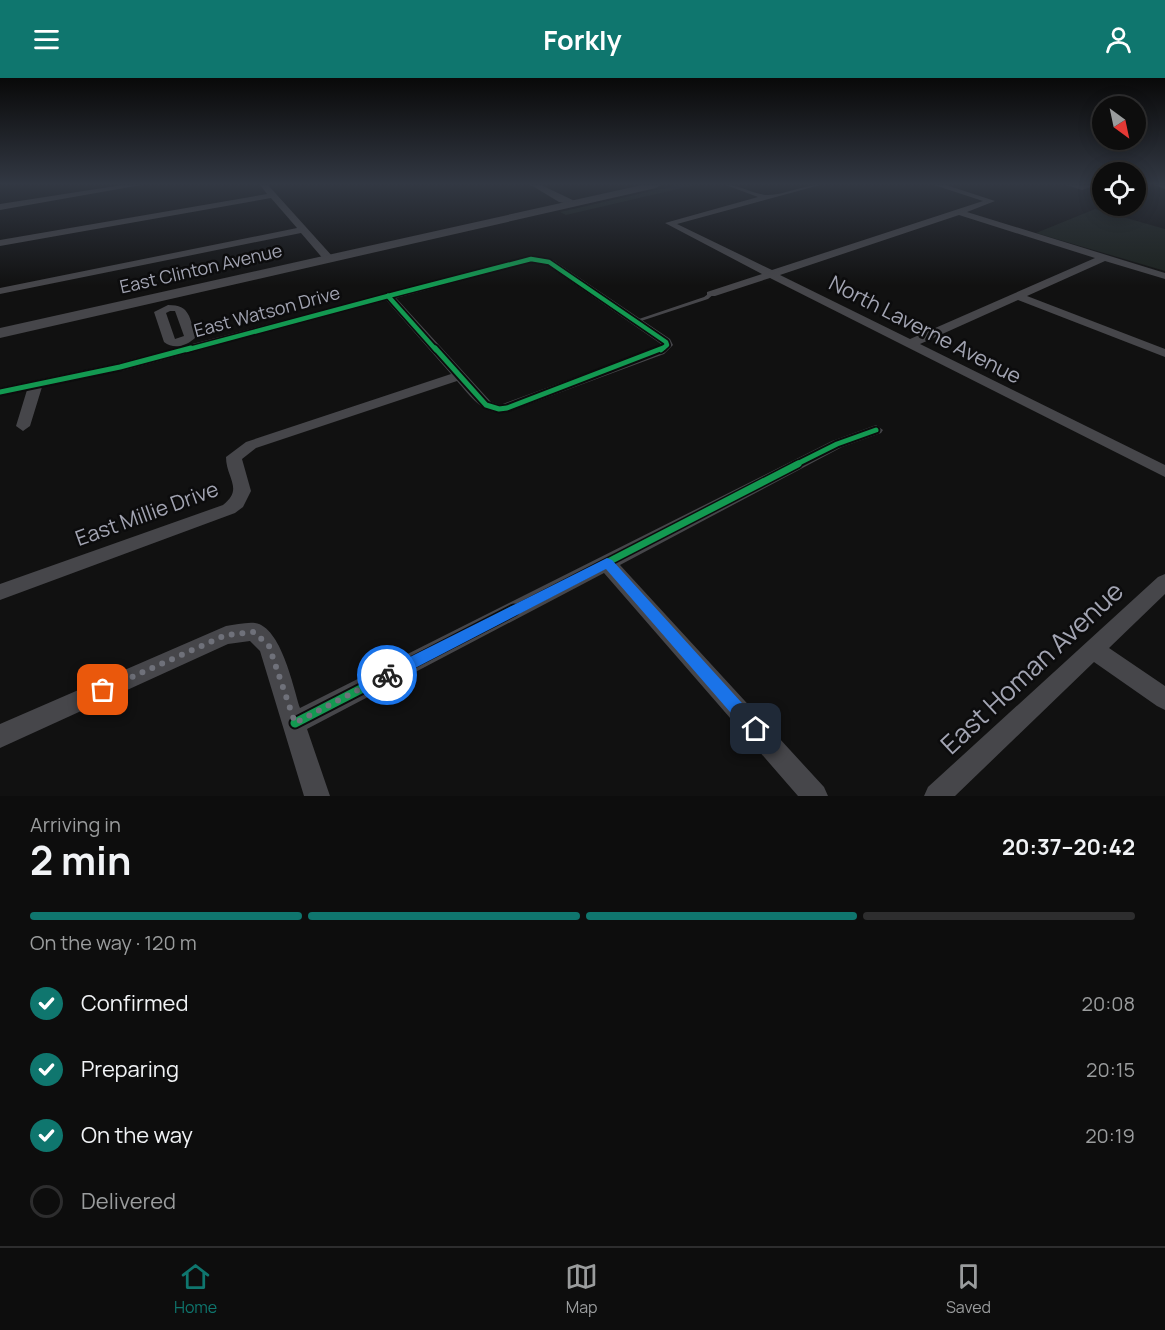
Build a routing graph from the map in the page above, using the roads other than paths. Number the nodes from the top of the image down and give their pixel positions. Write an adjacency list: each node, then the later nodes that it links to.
1 (139, 219): 8 (street)
2 (292, 219): 7 (street)
3 (507, 219): 10 (street, East Clinton Avenue)
4 (686, 219): 11 (street, North Laverne Avenue)
5 (939, 219): 11 (street)
6 (980, 219): 9 (street)
7 (302, 230): 10 (street); 13 (street)
8 (0, 243)
9 (1105, 257): 12 (street); 16 (street)
10 (329, 259): 17 (street, East Clinton Avenue)
11 (770, 274): 14 (street); 20 (street, North Laverne Avenue)
12 (1165, 276)
13 (0, 291)
14 (711, 294): 18 (lane)
15 (388, 296): 18 (street, East Watson Drive); 21 (street, East Watson Drive); 23 (street)
16 (1018, 296): 20 (street); 22 (street)
17 (166, 302): 19 (street, East Clinton Avenue); 21 (street); 21 (street)
18 (636, 321): 23 (street)
19 (0, 333)
20 (910, 344): 28 (street, North Laverne Avenue)
21 (183, 346): 24 (street, East Watson Drive)
22 (1165, 353)
23 (460, 376): 31 (street, East Millie Drive)
24 (36, 384): 25 (street, East Watson Drive); 26 (street)
25 (0, 392)
26 (23, 426)
27 (876, 430): 29 (street)
28 (1165, 472)
29 (607, 563): 34 (street); 37 (street)
30 (1165, 582): 32 (street, East Homan Avenue)
31 (0, 592)
32 (1094, 649): 33 (street); 38 (street, East Homan Avenue)
33 (1165, 699)
34 (295, 723): 35 (street); 36 (street)
35 (0, 736)
36 (317, 796)
37 (815, 796)
38 (937, 796)

